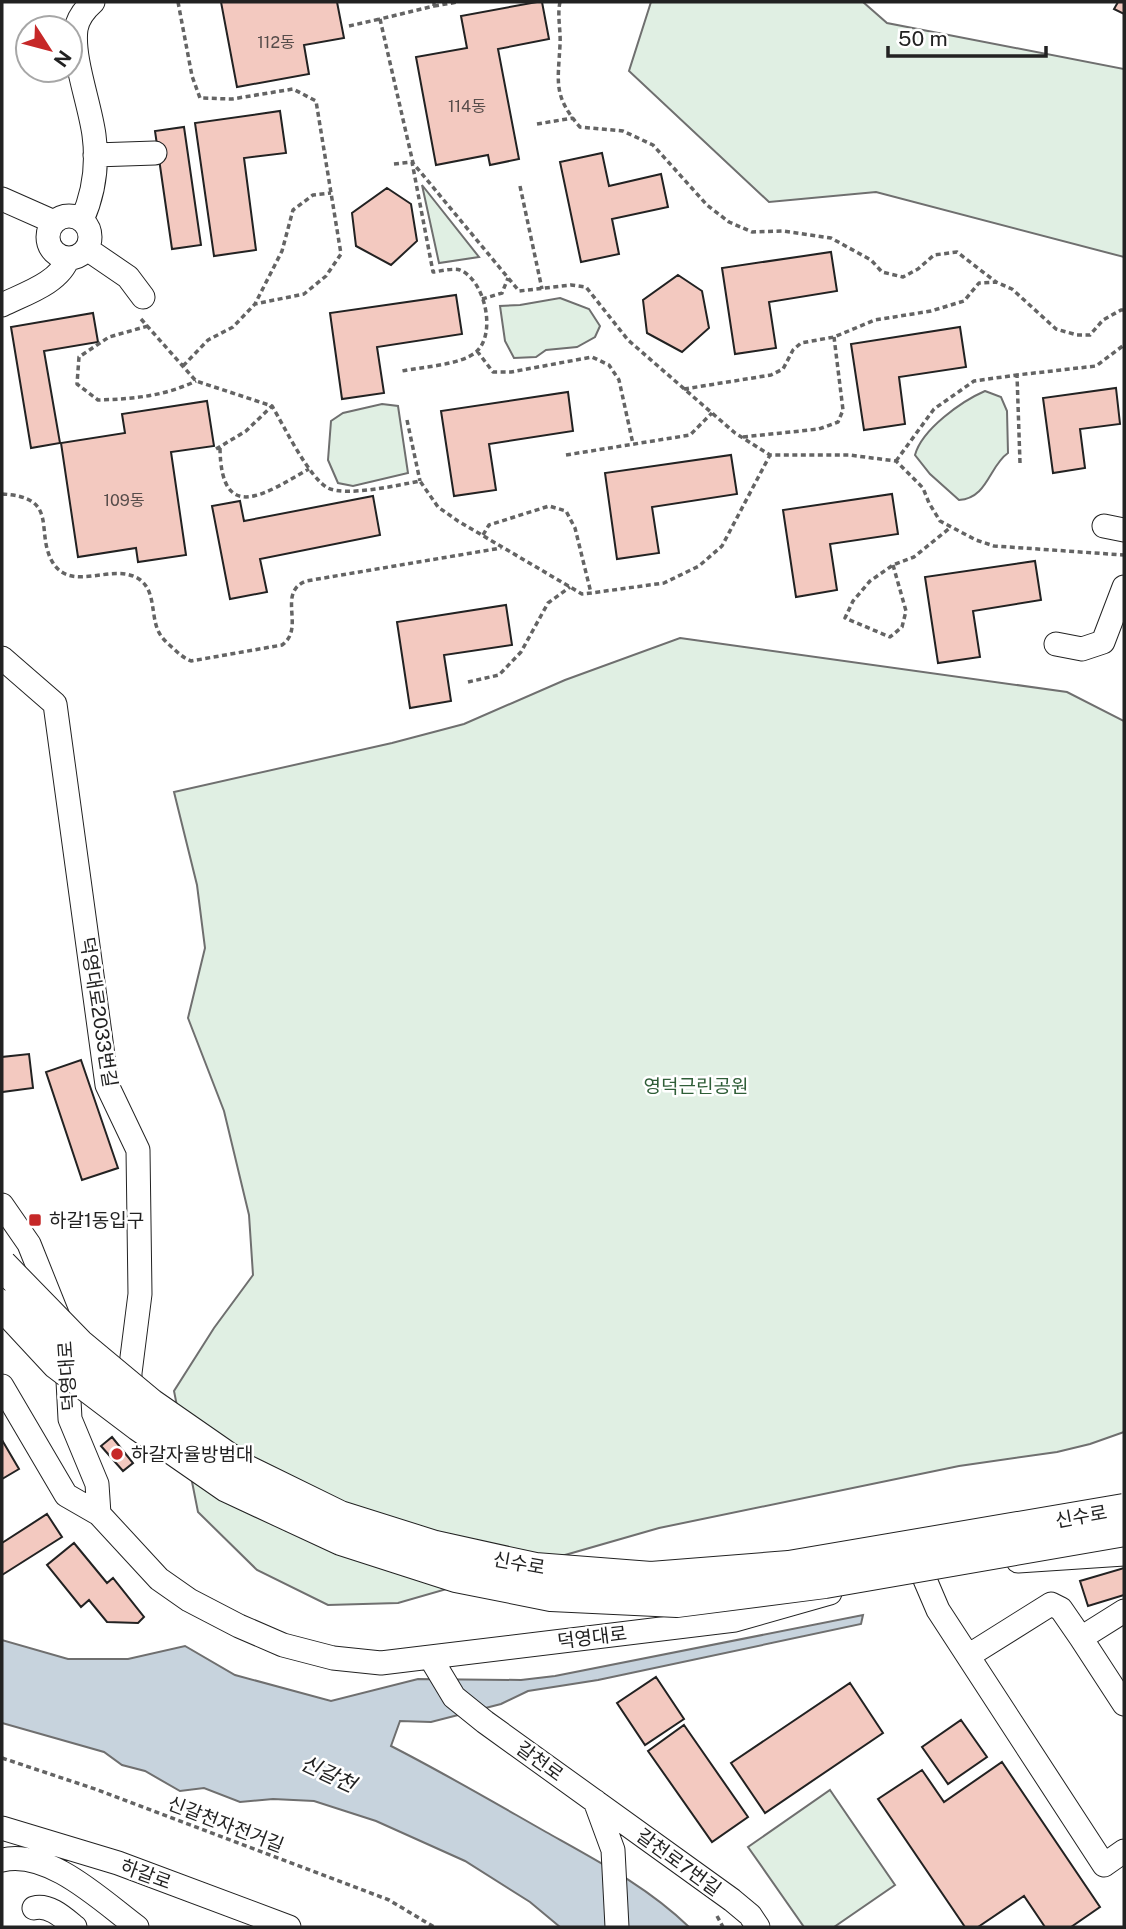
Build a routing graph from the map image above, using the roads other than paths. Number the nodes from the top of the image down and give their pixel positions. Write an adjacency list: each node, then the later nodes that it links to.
1 (93, 2): 3 (street)
2 (155, 153): 3 (street)
3 (95, 155): 5 (street)
4 (2, 199): 6 (street)
5 (82, 220): 6 (street); 7 (street)
6 (54, 222): 7 (street)
7 (77, 253): 8 (street); 9 (street)
8 (143, 297)
9 (2, 305)
10 (1124, 587): 11 (street)
11 (1056, 644)
12 (2, 658): 17 (street, 덕영대로2033번길)
13 (2, 1205): 19 (street, 덕영대로)
14 (2, 1265): 18 (main road, 신수로, bridge)
15 (2, 1305): 20 (main road, 신수로, bridge)
16 (2, 1386): 19 (street, 덕영대로)
17 (129, 1428)
18 (1124, 1509)
19 (99, 1514): 26 (street, 덕영대로)
20 (1124, 1531)
21 (1124, 1554): 22 (street, 덕영대로)
22 (920, 1568): 25 (street); 26 (street, 덕영대로)
23 (1124, 1611): 24 (street)
24 (1080, 1638): 25 (street); 27 (street)
25 (968, 1656): 30 (street)
26 (430, 1657): 28 (street, 갈천로)
27 (1124, 1704)
28 (595, 1801): 36 (street); 37 (street, 갈천로7번길)
29 (2, 1828): 35 (street, 하갈로)
30 (1124, 1851)
31 (2, 1860): 34 (street)
32 (34, 1908): 33 (street)
33 (75, 1927)
34 (137, 1927)
35 (289, 1927)
36 (617, 1927)
37 (758, 1927)

